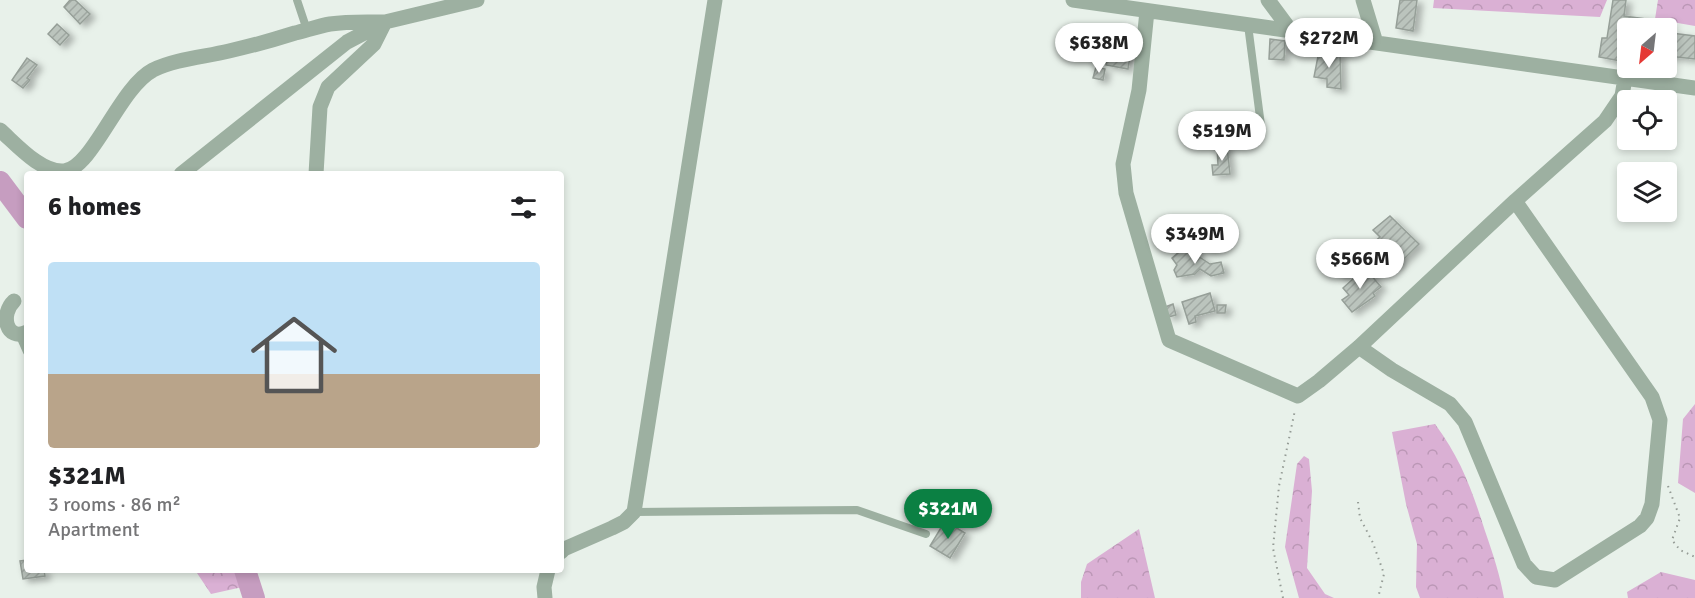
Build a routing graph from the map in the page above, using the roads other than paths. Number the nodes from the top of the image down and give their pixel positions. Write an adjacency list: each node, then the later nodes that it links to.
1 (297, 0): 10 (lane)
2 (477, 0): 8 (street)
3 (715, 0): 25 (street)
4 (1073, 0): 7 (street)
5 (1268, 0): 11 (street)
6 (1363, 0): 12 (street)
7 (1147, 11): 9 (street); 23 (street)
8 (385, 22): 10 (street); 18 (street); 19 (street)
9 (1248, 25): 11 (street); 17 (lane)
10 (307, 30): 16 (street)
11 (1291, 31): 12 (street)
12 (1376, 43): 13 (street)
13 (1617, 77)
14 (1625, 78): 15 (street); 20 (street)
15 (1695, 88)
16 (0, 130)
17 (1262, 133)
18 (185, 171)
19 (316, 171)
20 (1515, 201): 23 (street); 23 (street)
21 (18, 299): 22 (street)
22 (13, 331): 24 (lane)
23 (1359, 347)
24 (24, 348)
25 (633, 512): 26 (lane); 27 (street)
26 (926, 534)
27 (564, 549)
28 (547, 573): 29 (street)
29 (545, 598)

